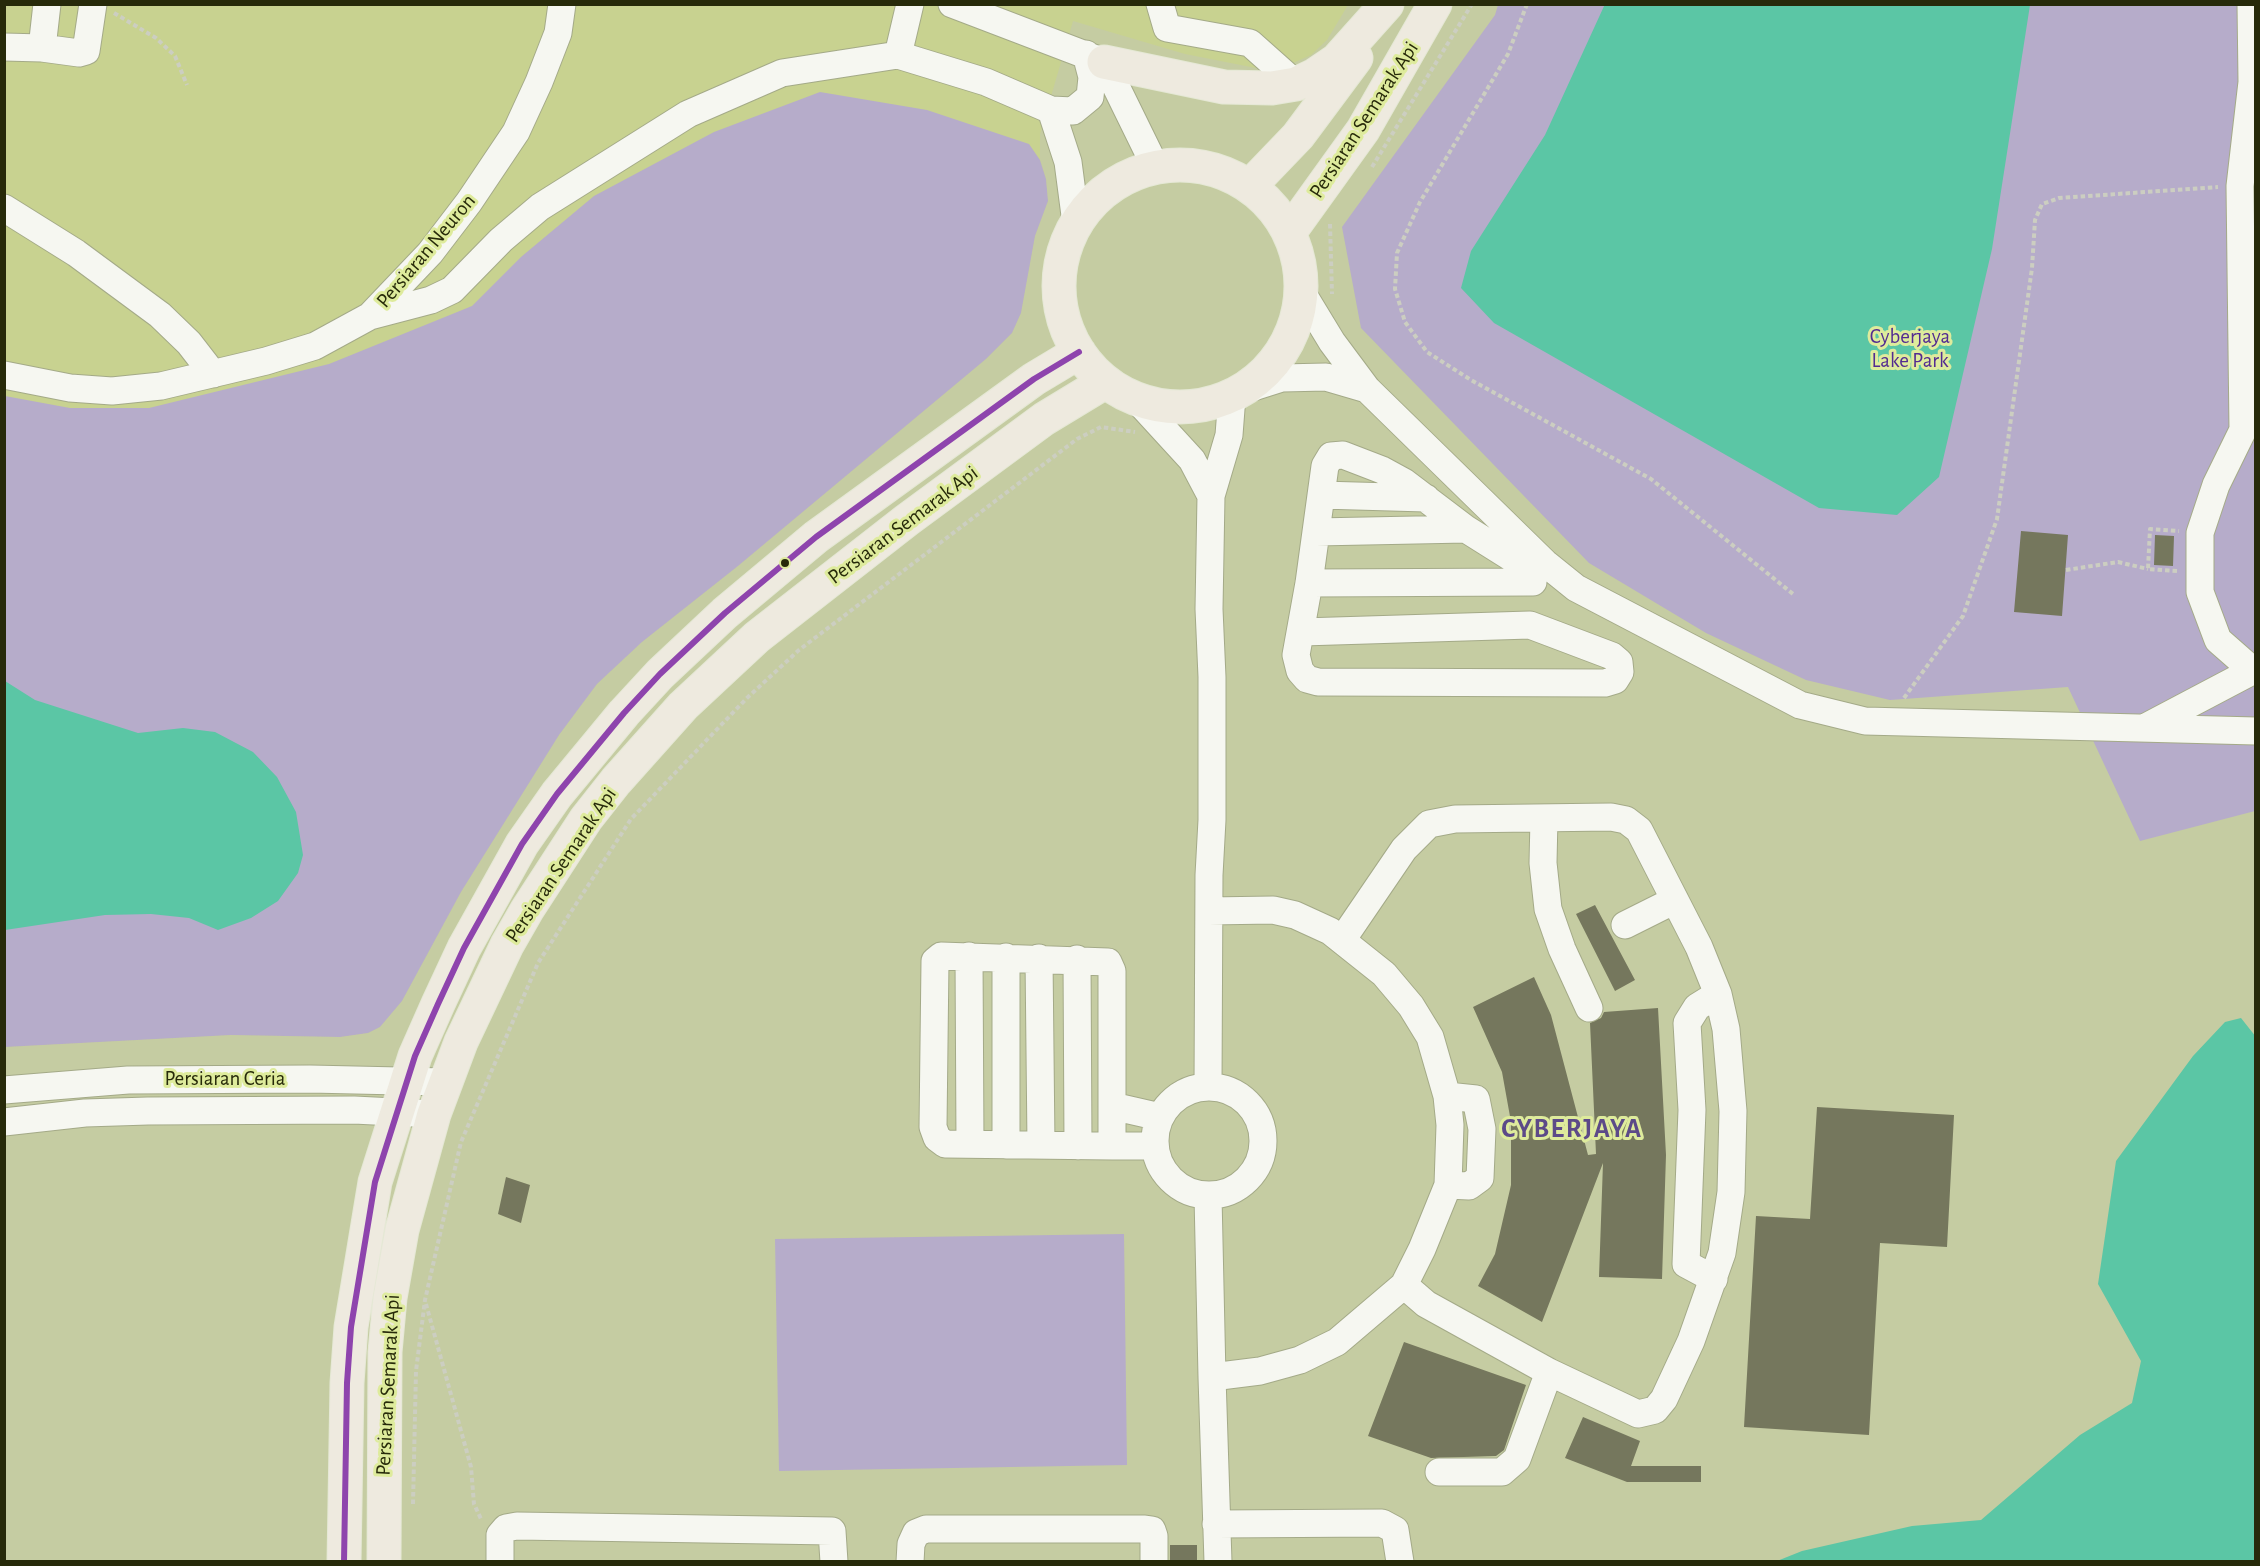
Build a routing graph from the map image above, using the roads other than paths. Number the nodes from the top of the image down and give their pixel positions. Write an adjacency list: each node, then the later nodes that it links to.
1 (47, 4): 11 (street)
2 (562, 4): 21 (street, Persiaran Neuron)
3 (910, 4): 12 (street)
4 (952, 4): 13 (street)
5 (1160, 4): 14 (street)
6 (1390, 4): 14 (main road); 17 (main road, Persiaran Semarak Api)
7 (1435, 4): 20 (main road, Persiaran Semarak Api)
8 (2251, 4): 32 (street)
9 (101, 7): 11 (street)
10 (4, 47): 11 (street)
11 (42, 48)
12 (898, 55): 15 (street); 22 (street)
13 (1095, 58): 14 (main road); 15 (street); 16 (street)
14 (1296, 84)
15 (1051, 110): 19 (street)
16 (1155, 166): 17 (main road); 19 (main road)
17 (1250, 186): 20 (main road)
18 (4, 208): 26 (street)
19 (1076, 223): 25 (main road)
20 (1289, 232): 23 (main road)
21 (430, 253): 22 (street); 24 (street, Persiaran Neuron)
22 (468, 274): 24 (street)
23 (1317, 294): 29 (street); 30 (main road)
24 (370, 316): 26 (street, Persiaran Neuron)
25 (1079, 352): 28 (main road); 59 (main road, Persiaran Semarak Api)
26 (213, 374): 27 (street, Persiaran Neuron)
27 (4, 375)
28 (1105, 382): 31 (main road); 56 (main road, Persiaran Semarak Api)
29 (1367, 389): 30 (street); 38 (street)
30 (1237, 394): 31 (main road); 34 (street)
31 (1137, 400): 34 (street)
32 (2249, 436): 42 (street)
33 (1321, 495): 35 (street); 35 (street); 37 (street)
34 (1211, 496): 47 (street)
35 (1426, 498): 36 (street)
36 (1466, 529): 37 (street); 38 (street)
37 (1316, 532): 39 (street)
38 (1538, 573): 39 (street); 40 (street); 43 (street)
39 (1309, 584): 41 (street)
40 (1530, 625): 41 (street); 41 (street)
41 (1302, 632)
42 (2253, 669): 43 (street)
43 (2144, 728): 44 (street)
44 (2256, 731)
45 (1544, 818): 46 (street); 49 (street); 55 (street)
46 (1675, 900): 48 (street); 54 (street)
47 (1209, 911): 49 (street); 57 (street)
48 (1625, 925)
49 (1342, 939): 72 (street)
50 (969, 956): 51 (street); 64 (street); 64 (street)
51 (1006, 957): 52 (street); 65 (street)
52 (1039, 958): 53 (street); 66 (street)
53 (1077, 959): 60 (street); 67 (street)
54 (1718, 994): 71 (street); 71 (street)
55 (1589, 1008)
56 (445, 1082): 59 (street, Persiaran Ceria); 61 (main road, Persiaran Semarak Api)
57 (1208, 1087): 62 (street); 70 (street)
58 (4, 1090): 59 (street, Persiaran Ceria)
59 (401, 1096): 61 (street, Persiaran Ceria); 63 (street, Persiaran Ceria); 77 (main road, Persiaran Semarak Api)
60 (1112, 1106): 62 (street); 68 (street)
61 (434, 1114): 78 (main road, Persiaran Semarak Api)
62 (1160, 1117): 69 (street)
63 (4, 1122)
64 (970, 1144): 65 (street)
65 (1006, 1145): 66 (street)
66 (1041, 1145): 67 (street)
67 (1078, 1146): 68 (street)
68 (1112, 1146): 69 (street)
69 (1154, 1146): 70 (street)
70 (1208, 1196): 74 (street)
71 (1714, 1279): 73 (street)
72 (1404, 1285): 73 (street); 74 (street)
73 (1549, 1372): 75 (street)
74 (1212, 1377): 76 (street)
75 (1439, 1472)
76 (1216, 1524): 83 (street); 84 (street)
77 (344, 1562)
78 (384, 1562)
79 (501, 1562): 80 (street)
80 (834, 1562)
81 (910, 1562): 82 (street)
82 (1154, 1562)
83 (1218, 1562)
84 (1400, 1562)

